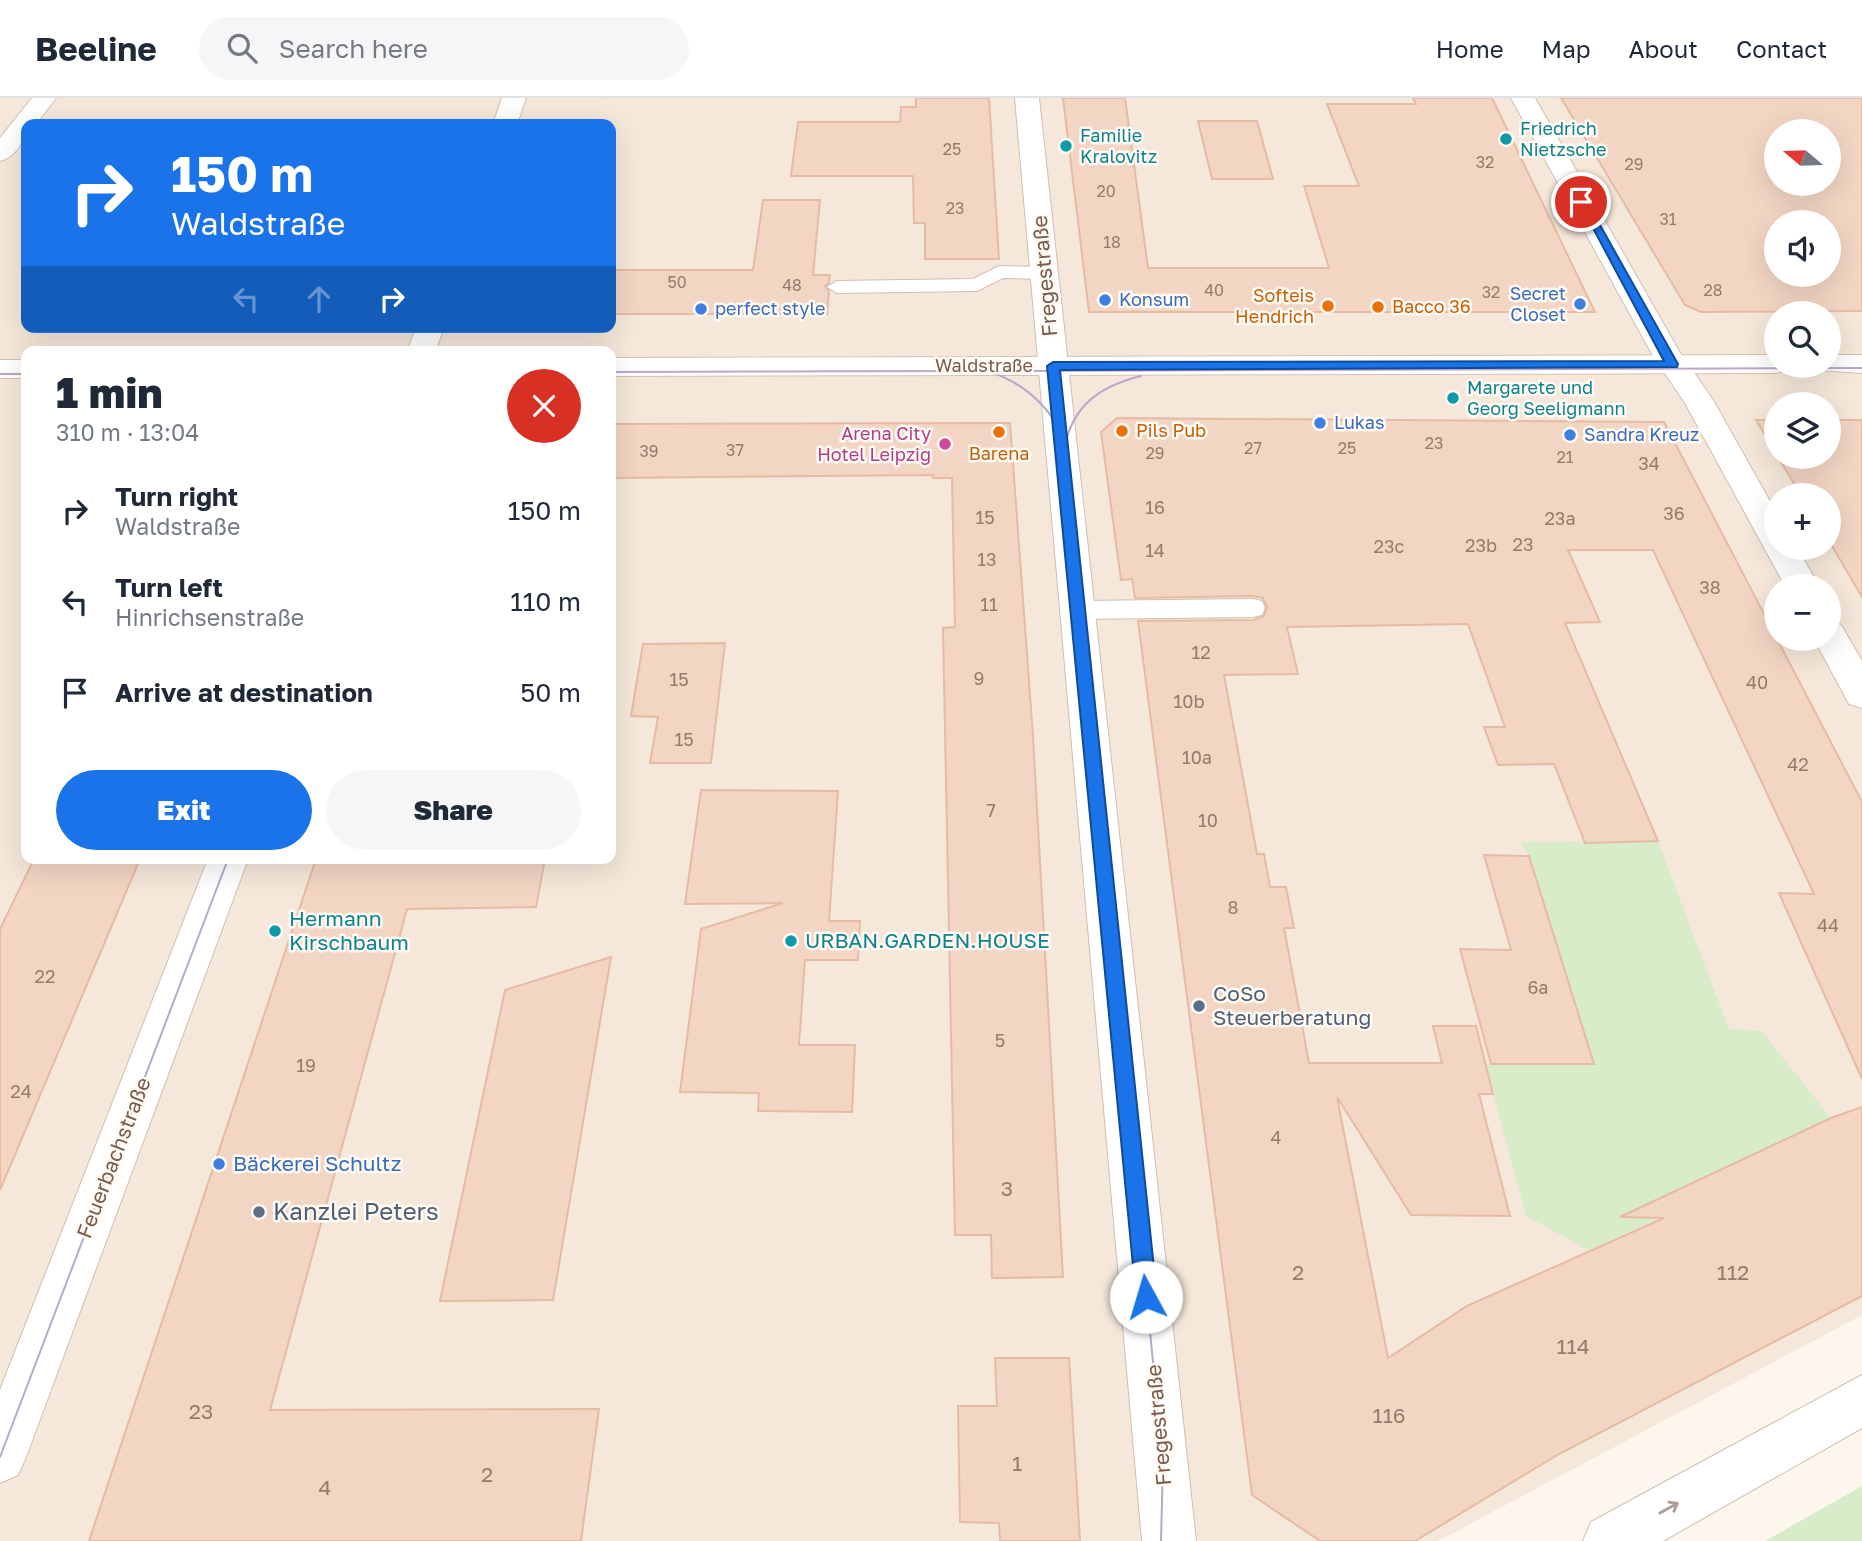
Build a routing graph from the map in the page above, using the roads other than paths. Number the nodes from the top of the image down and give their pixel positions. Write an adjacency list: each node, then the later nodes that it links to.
1 (44, 98): 5 (street)
2 (514, 98): 6 (street)
3 (1027, 98): 9 (street, Fregestraße)
4 (1523, 98): 11 (street)
5 (28, 119)
6 (507, 119)
7 (21, 127): 8 (street)
8 (0, 154)
9 (1044, 273): 10 (lane); 15 (street, Fregestraße)
10 (837, 287)
11 (1672, 364): 12 (street, Waldstraße); 15 (street, Waldstraße); 19 (street)
12 (1764, 364)
13 (1841, 364): 14 (street)
14 (1862, 364)
15 (1053, 366): 16 (street, Waldstraße); 21 (street, Fregestraße)
16 (616, 367)
17 (0, 369): 18 (street)
18 (21, 369)
19 (1764, 518)
20 (1253, 608): 21 (lane)
21 (1079, 610): 27 (street, Fregestraße)
22 (1838, 651): 23 (street)
23 (1862, 694)
24 (226, 864): 26 (street, Feuerbachstraße)
25 (1862, 1400): 28 (street, one-way to 25)
26 (0, 1457)
27 (1169, 1541)
28 (1610, 1541)

